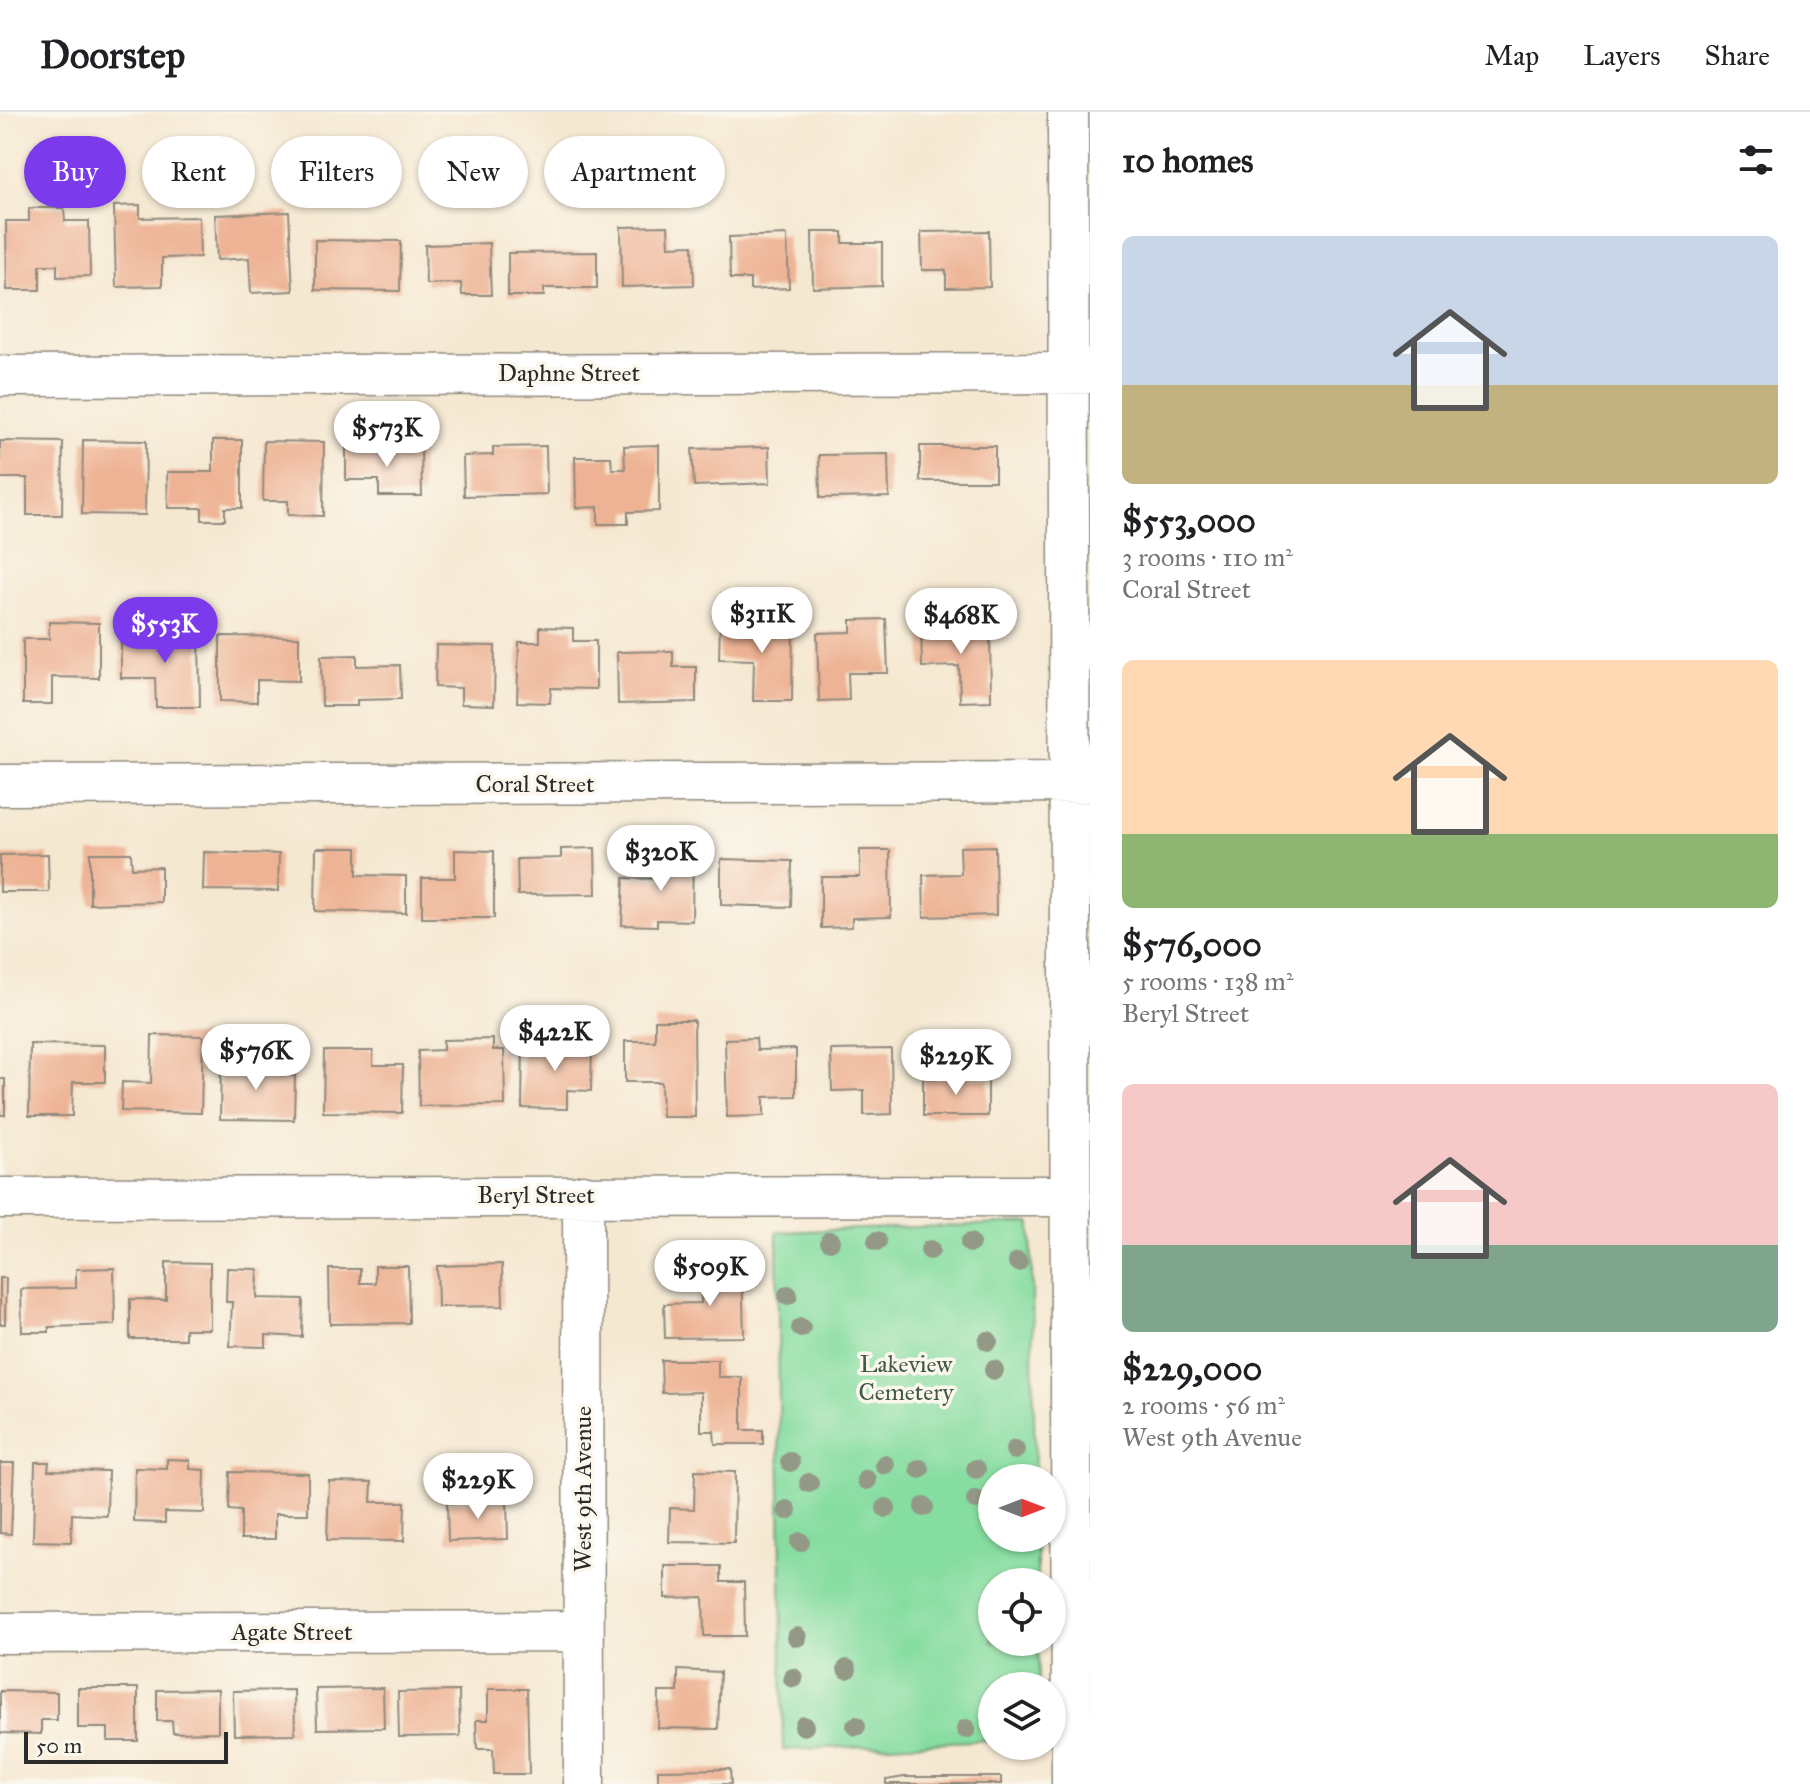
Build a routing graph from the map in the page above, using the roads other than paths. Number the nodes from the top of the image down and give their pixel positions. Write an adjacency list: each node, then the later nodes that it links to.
1 (1068, 112): 2 (street)
2 (1080, 300): 3 (street)
3 (1080, 373): 4 (street, Daphne Street); 5 (street)
4 (0, 376)
5 (1080, 783): 6 (street, Coral Street); 8 (street)
6 (0, 785)
7 (583, 1195): 8 (street, Beryl Street); 9 (street, Beryl Street); 12 (street, West 9th Avenue)
8 (1071, 1196): 10 (street)
9 (0, 1198)
10 (1081, 1269): 11 (street)
11 (1081, 1513): 15 (street)
12 (583, 1631): 13 (street, Agate Street); 14 (street, West 9th Avenue)
13 (0, 1633)
14 (584, 1784)
15 (1072, 1784)

